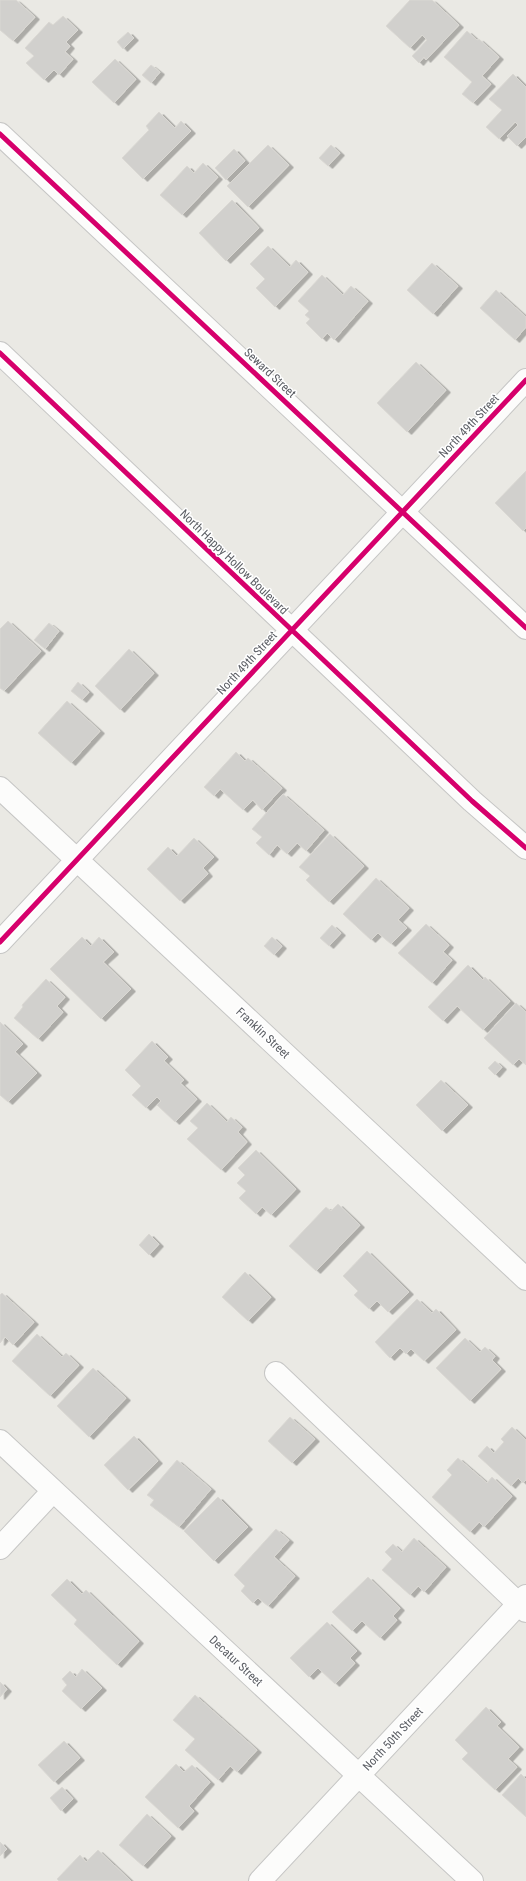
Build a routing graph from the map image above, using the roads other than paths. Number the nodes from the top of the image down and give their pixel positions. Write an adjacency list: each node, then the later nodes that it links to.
1 (0, 134): 4 (street, Seward Street)
2 (0, 353): 6 (street, North Happy Hollow Boulevard)
3 (526, 380): 4 (street, North 49th Street)
4 (402, 511): 5 (street, Seward Street); 6 (street, North 49th Street)
5 (526, 628)
6 (291, 630): 8 (street, North Happy Hollow Boulevard); 9 (street, North 49th Street)
7 (0, 788): 9 (street, Franklin Street)
8 (526, 848)
9 (77, 860): 10 (street, North 49th Street); 11 (street, Franklin Street)
10 (0, 942)
11 (526, 1280)
12 (276, 1373): 16 (street)
13 (0, 1441): 14 (street, Decatur Street)
14 (53, 1491): 15 (street); 17 (street, Decatur Street)
15 (0, 1548)
16 (524, 1604): 17 (street, North 50th Street)
17 (358, 1776): 18 (street, North 50th Street); 19 (street, Decatur Street)
18 (260, 1881)
19 (472, 1881)

